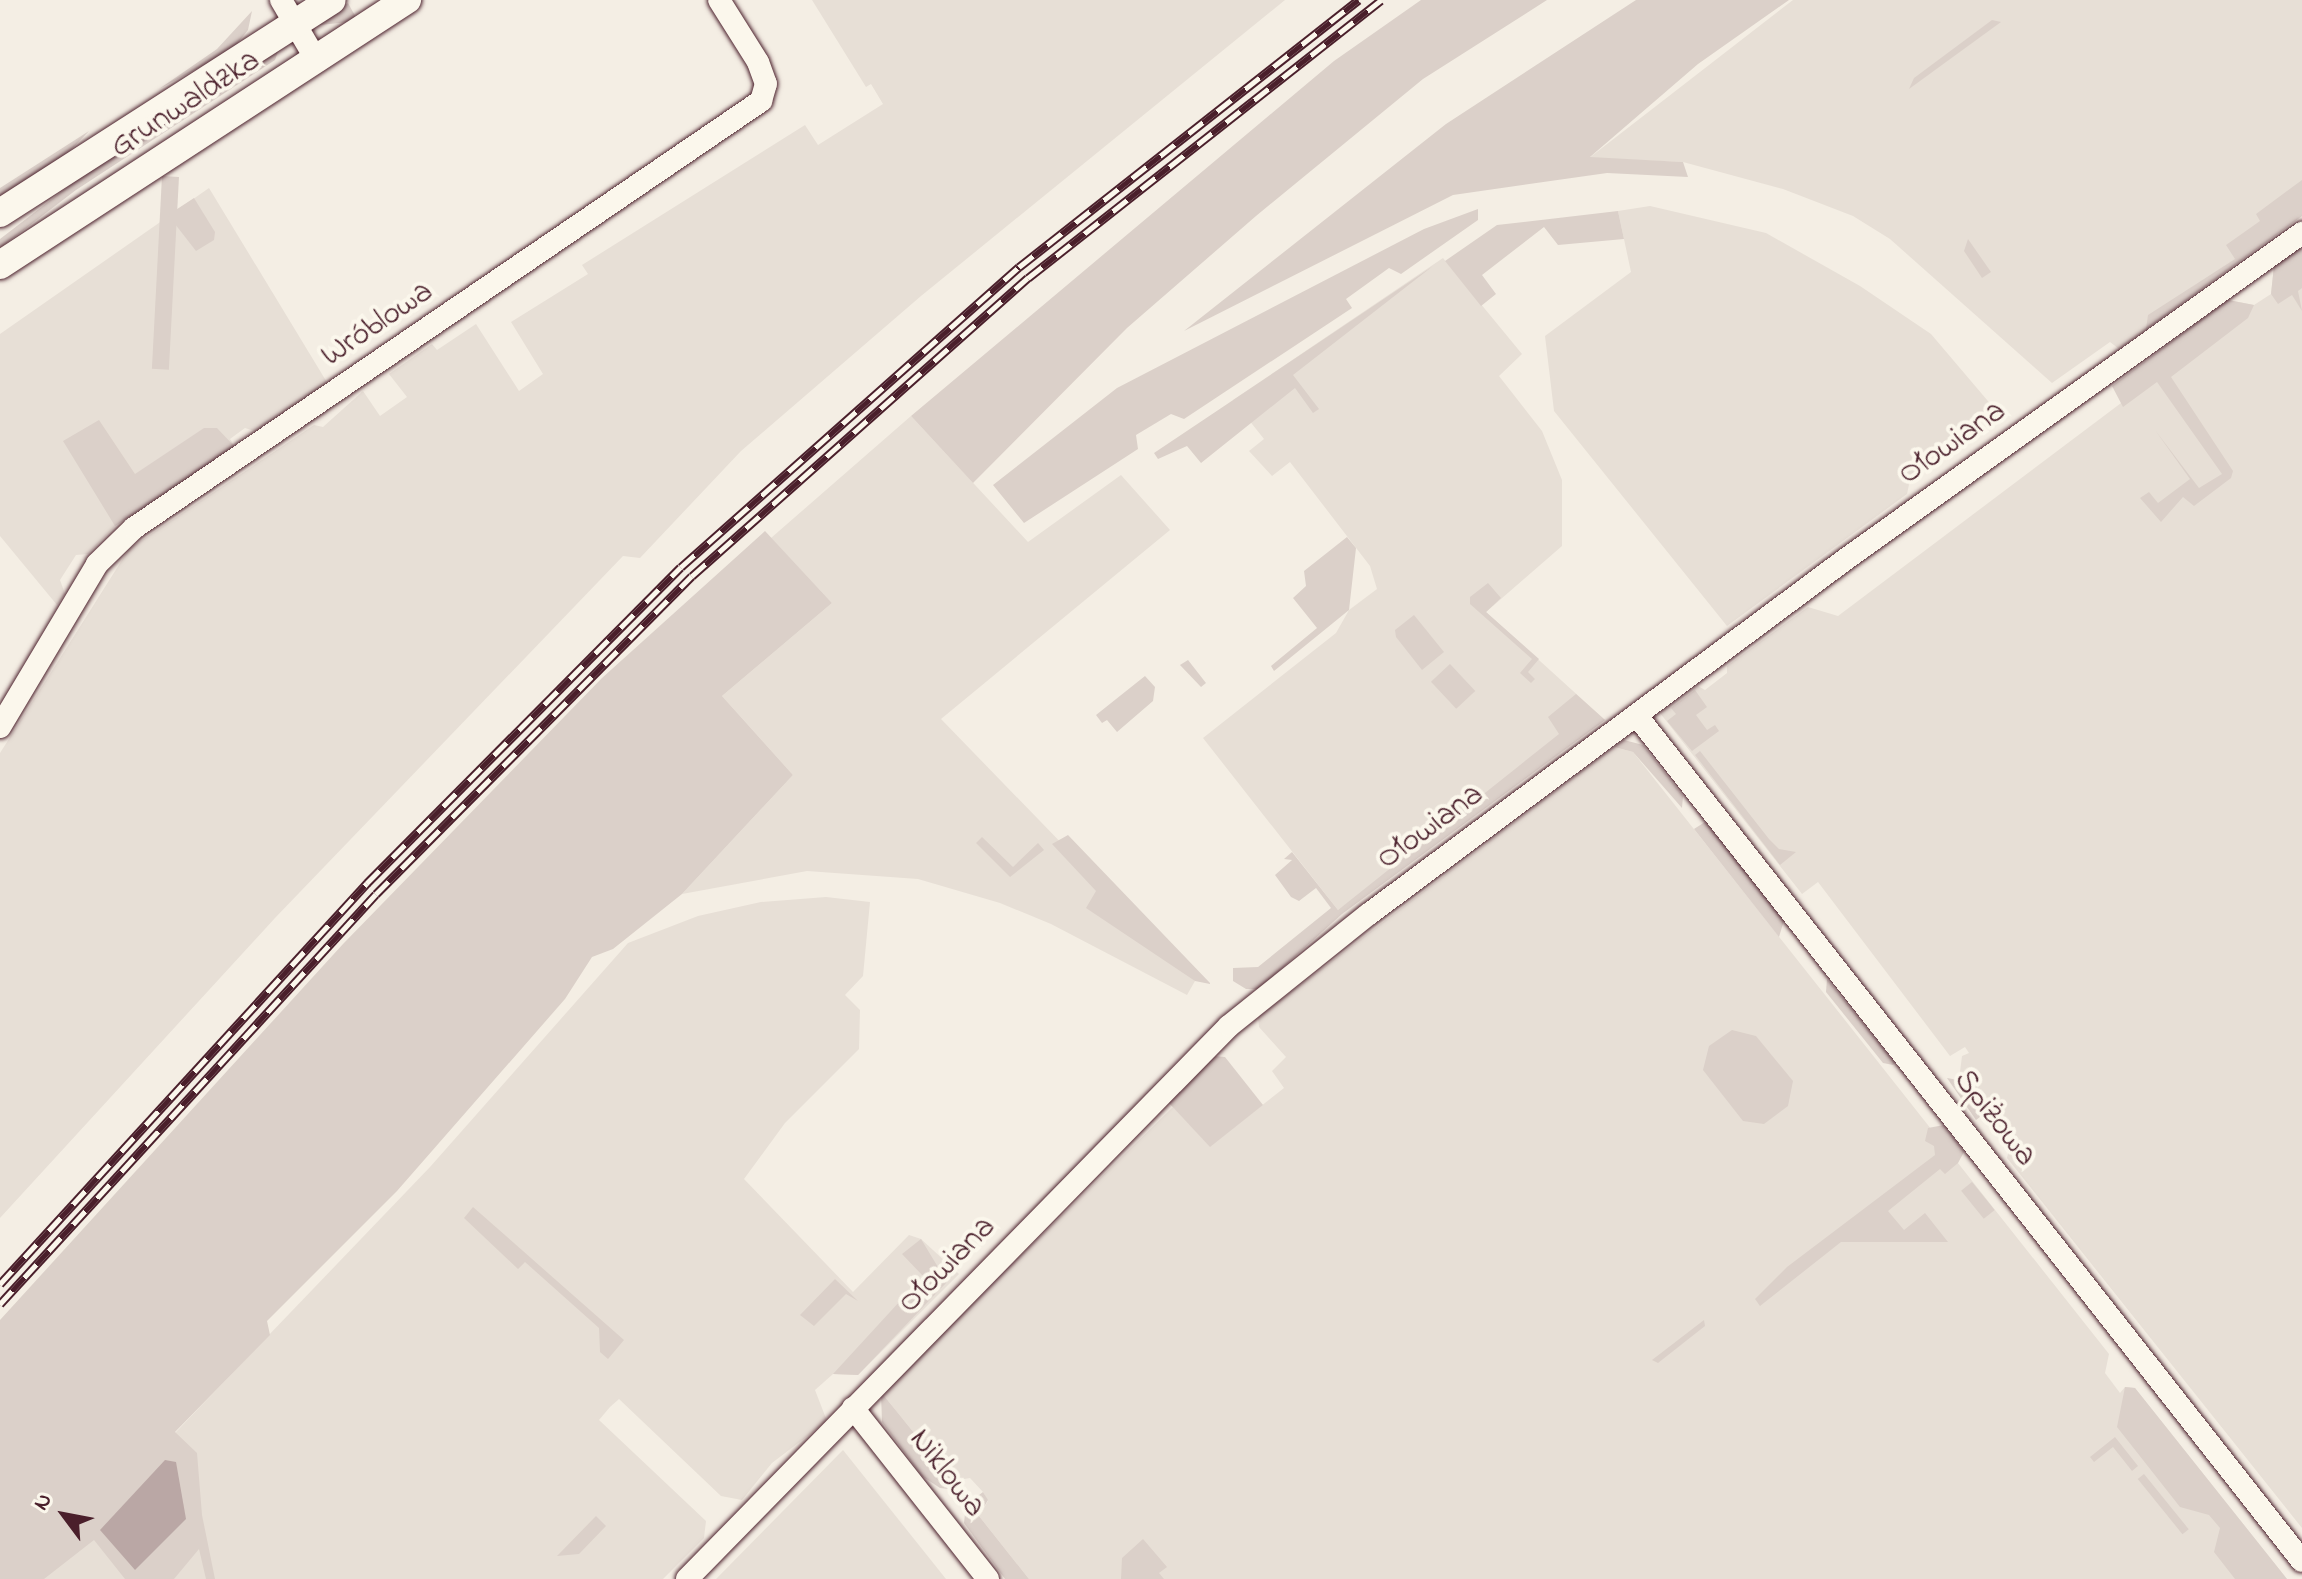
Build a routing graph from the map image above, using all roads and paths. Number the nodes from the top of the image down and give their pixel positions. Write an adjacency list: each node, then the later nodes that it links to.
1 (332, 0): 4 (main road, Grunwaldzka)
2 (407, 0): 5 (main road, Grunwaldzka)
3 (719, 0): 10 (street, Wróblowa)
4 (288, 12): 5 (street); 6 (main road, Grunwaldzka)
5 (317, 61): 8 (main road, Grunwaldzka)
6 (0, 213)
7 (2302, 233): 9 (street, Ołowiana)
8 (0, 265)
9 (1637, 716): 11 (street, Ołowiana); 12 (street, Spiżowa)
10 (0, 727)
11 (853, 1408): 13 (street, Ołowiana); 14 (street, Niklowa)
12 (2302, 1561)
13 (687, 1579)
14 (988, 1579)

